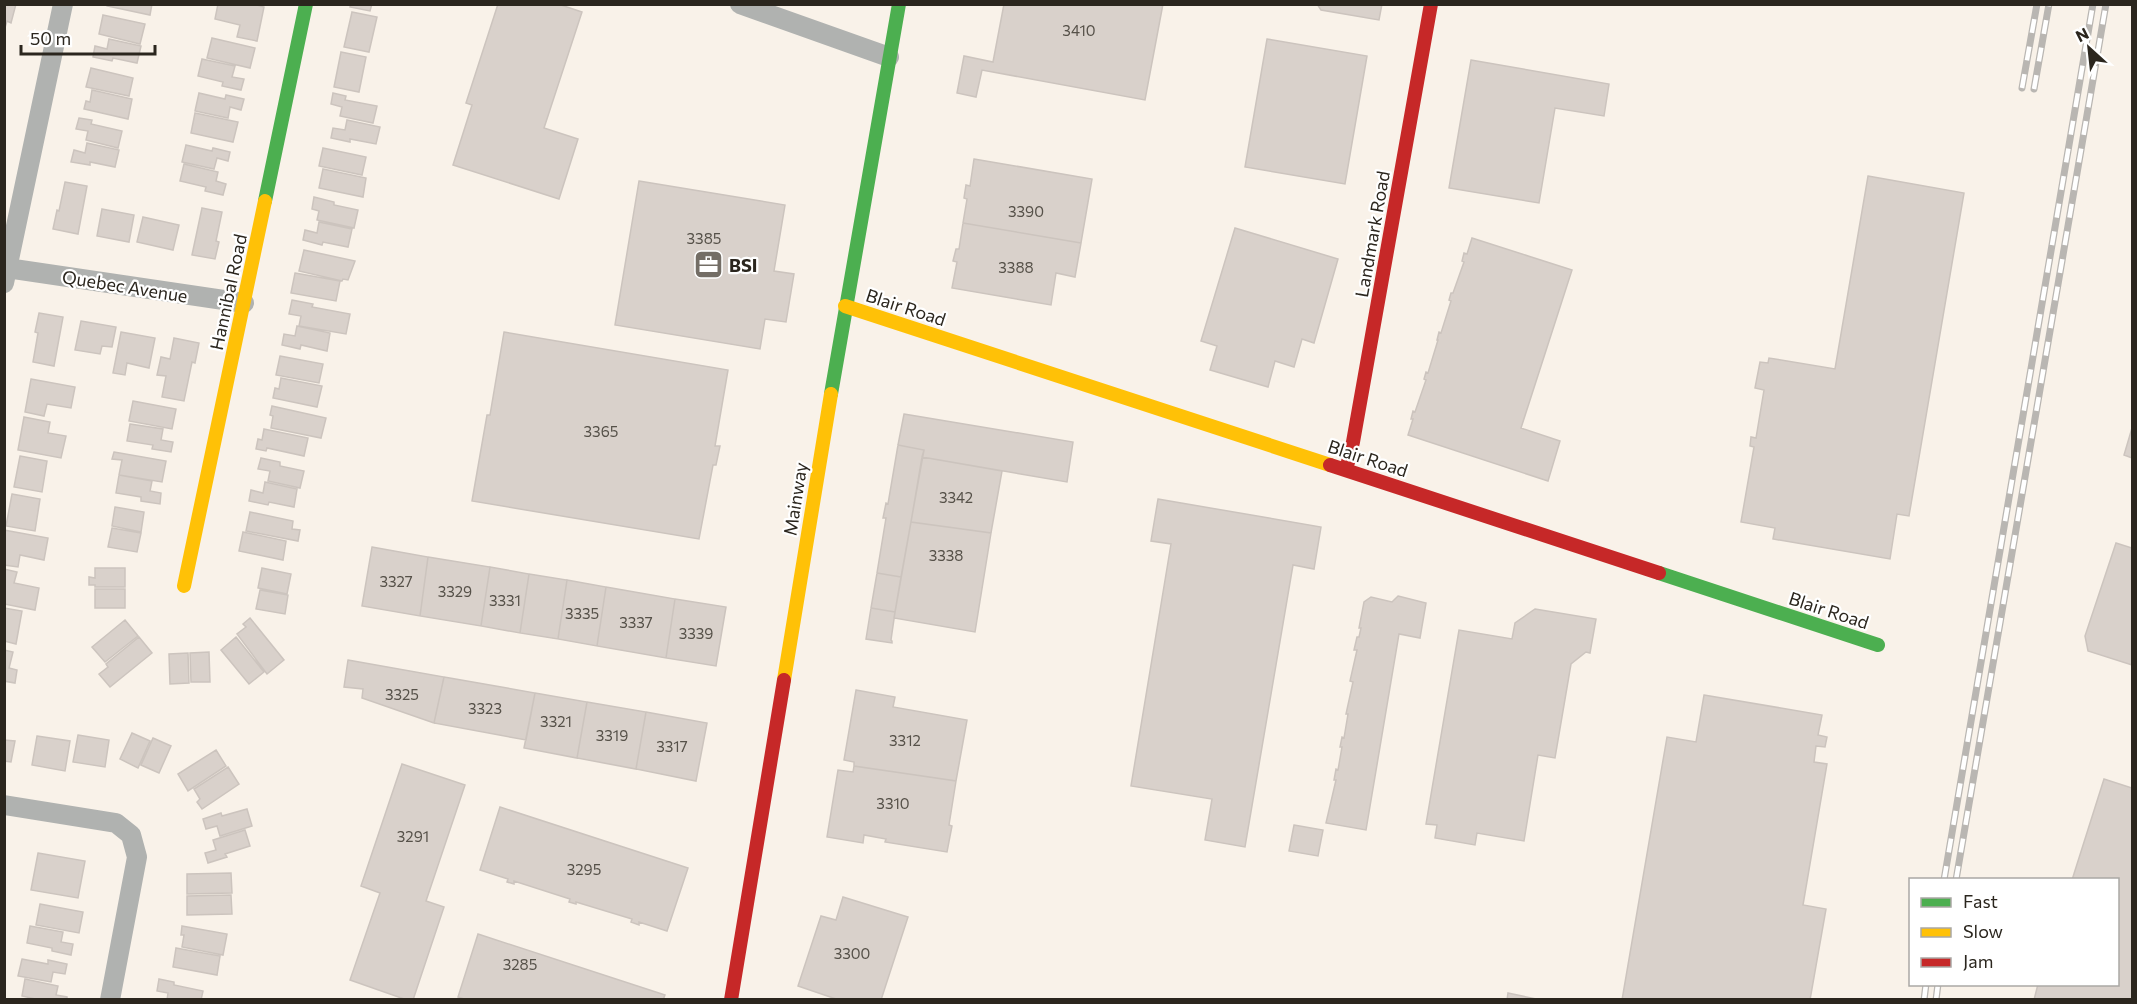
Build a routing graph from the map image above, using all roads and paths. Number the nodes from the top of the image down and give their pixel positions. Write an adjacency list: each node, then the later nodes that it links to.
1 (63, 4): 7 (street)
2 (306, 4): 8 (street, Hannibal Road)
3 (740, 4): 6 (street)
4 (899, 4): 6 (street, Mainway)
5 (1431, 4): 10 (street, Landmark Road)
6 (889, 57): 9 (street, Mainway)
7 (6, 275): 8 (street, Quebec Avenue)
8 (244, 303): 11 (street, Hannibal Road)
9 (845, 306): 10 (street, Blair Road); 15 (street, Mainway)
10 (1346, 470): 12 (street, Blair Road)
11 (184, 586)
12 (1878, 645)
13 (4, 805): 14 (street)
14 (110, 999)
15 (731, 999)

